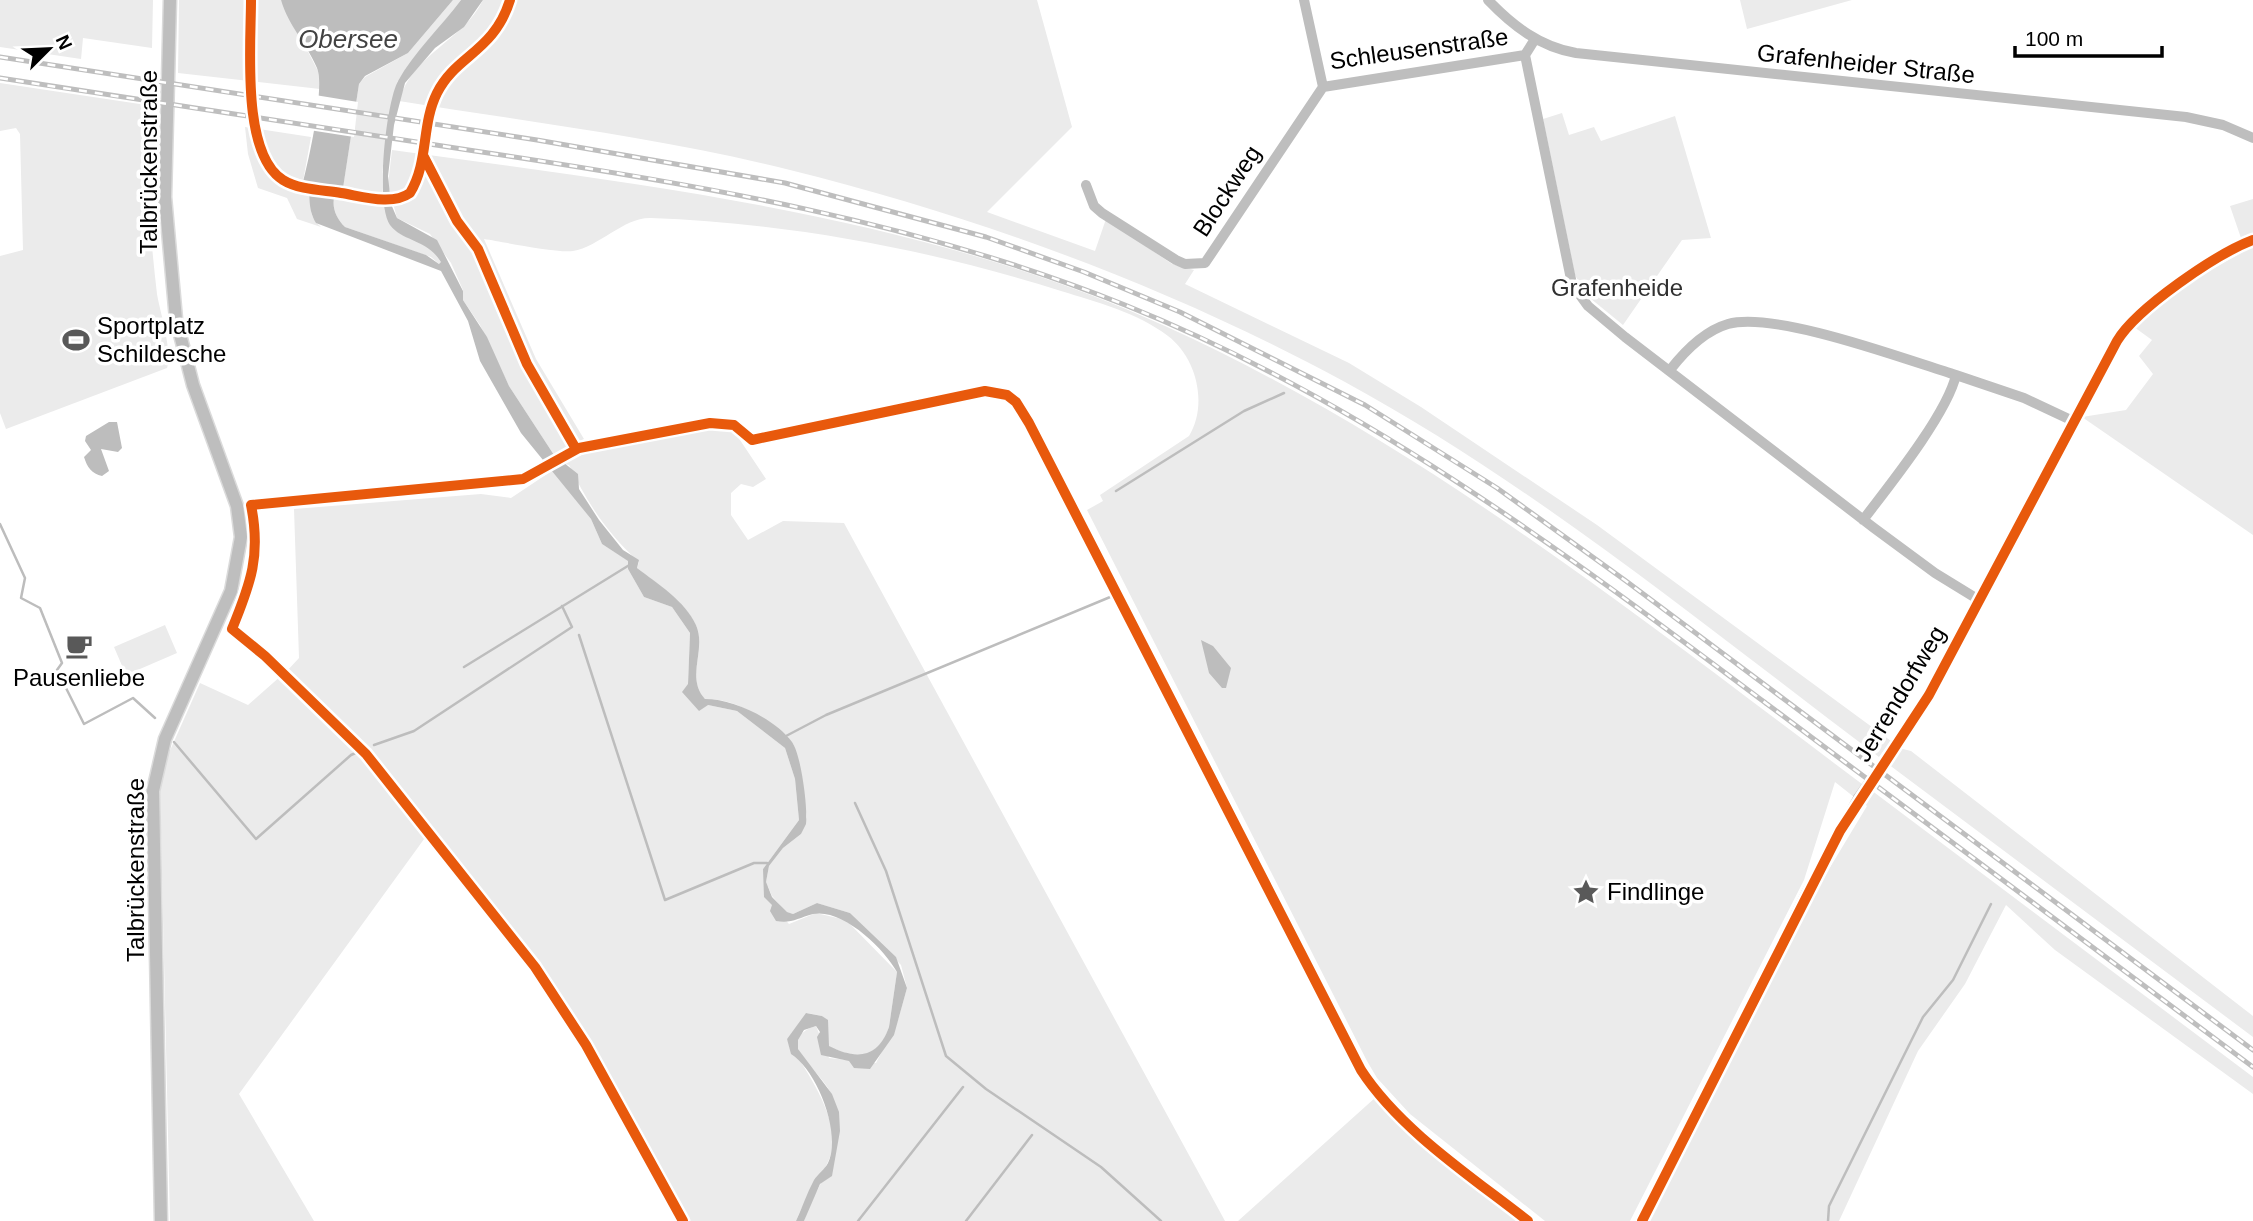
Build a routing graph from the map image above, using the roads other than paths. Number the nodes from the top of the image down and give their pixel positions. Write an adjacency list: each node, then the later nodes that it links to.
1 (170, 0): 15 (main road, Talbrückenstraße)
2 (1304, 0): 6 (street, Schleusenstraße)
3 (1489, 0): 4 (street, Grafenheider Straße)
4 (1535, 39): 5 (street); 7 (street, Grafenheider Straße)
5 (1525, 55): 6 (street, Schleusenstraße); 10 (street)
6 (1323, 87): 8 (street, Blockweg)
7 (2253, 138)
8 (1086, 185)
9 (2253, 240): 12 (street, Jerrendorfweg)
10 (1670, 370): 11 (street); 13 (street)
11 (1956, 375): 12 (street); 13 (street)
12 (2073, 422): 14 (street, Jerrendorfweg)
13 (1863, 520): 14 (street)
14 (1979, 600): 16 (street, Jerrendorfweg, bridge)
15 (161, 1221)
16 (1642, 1221)

